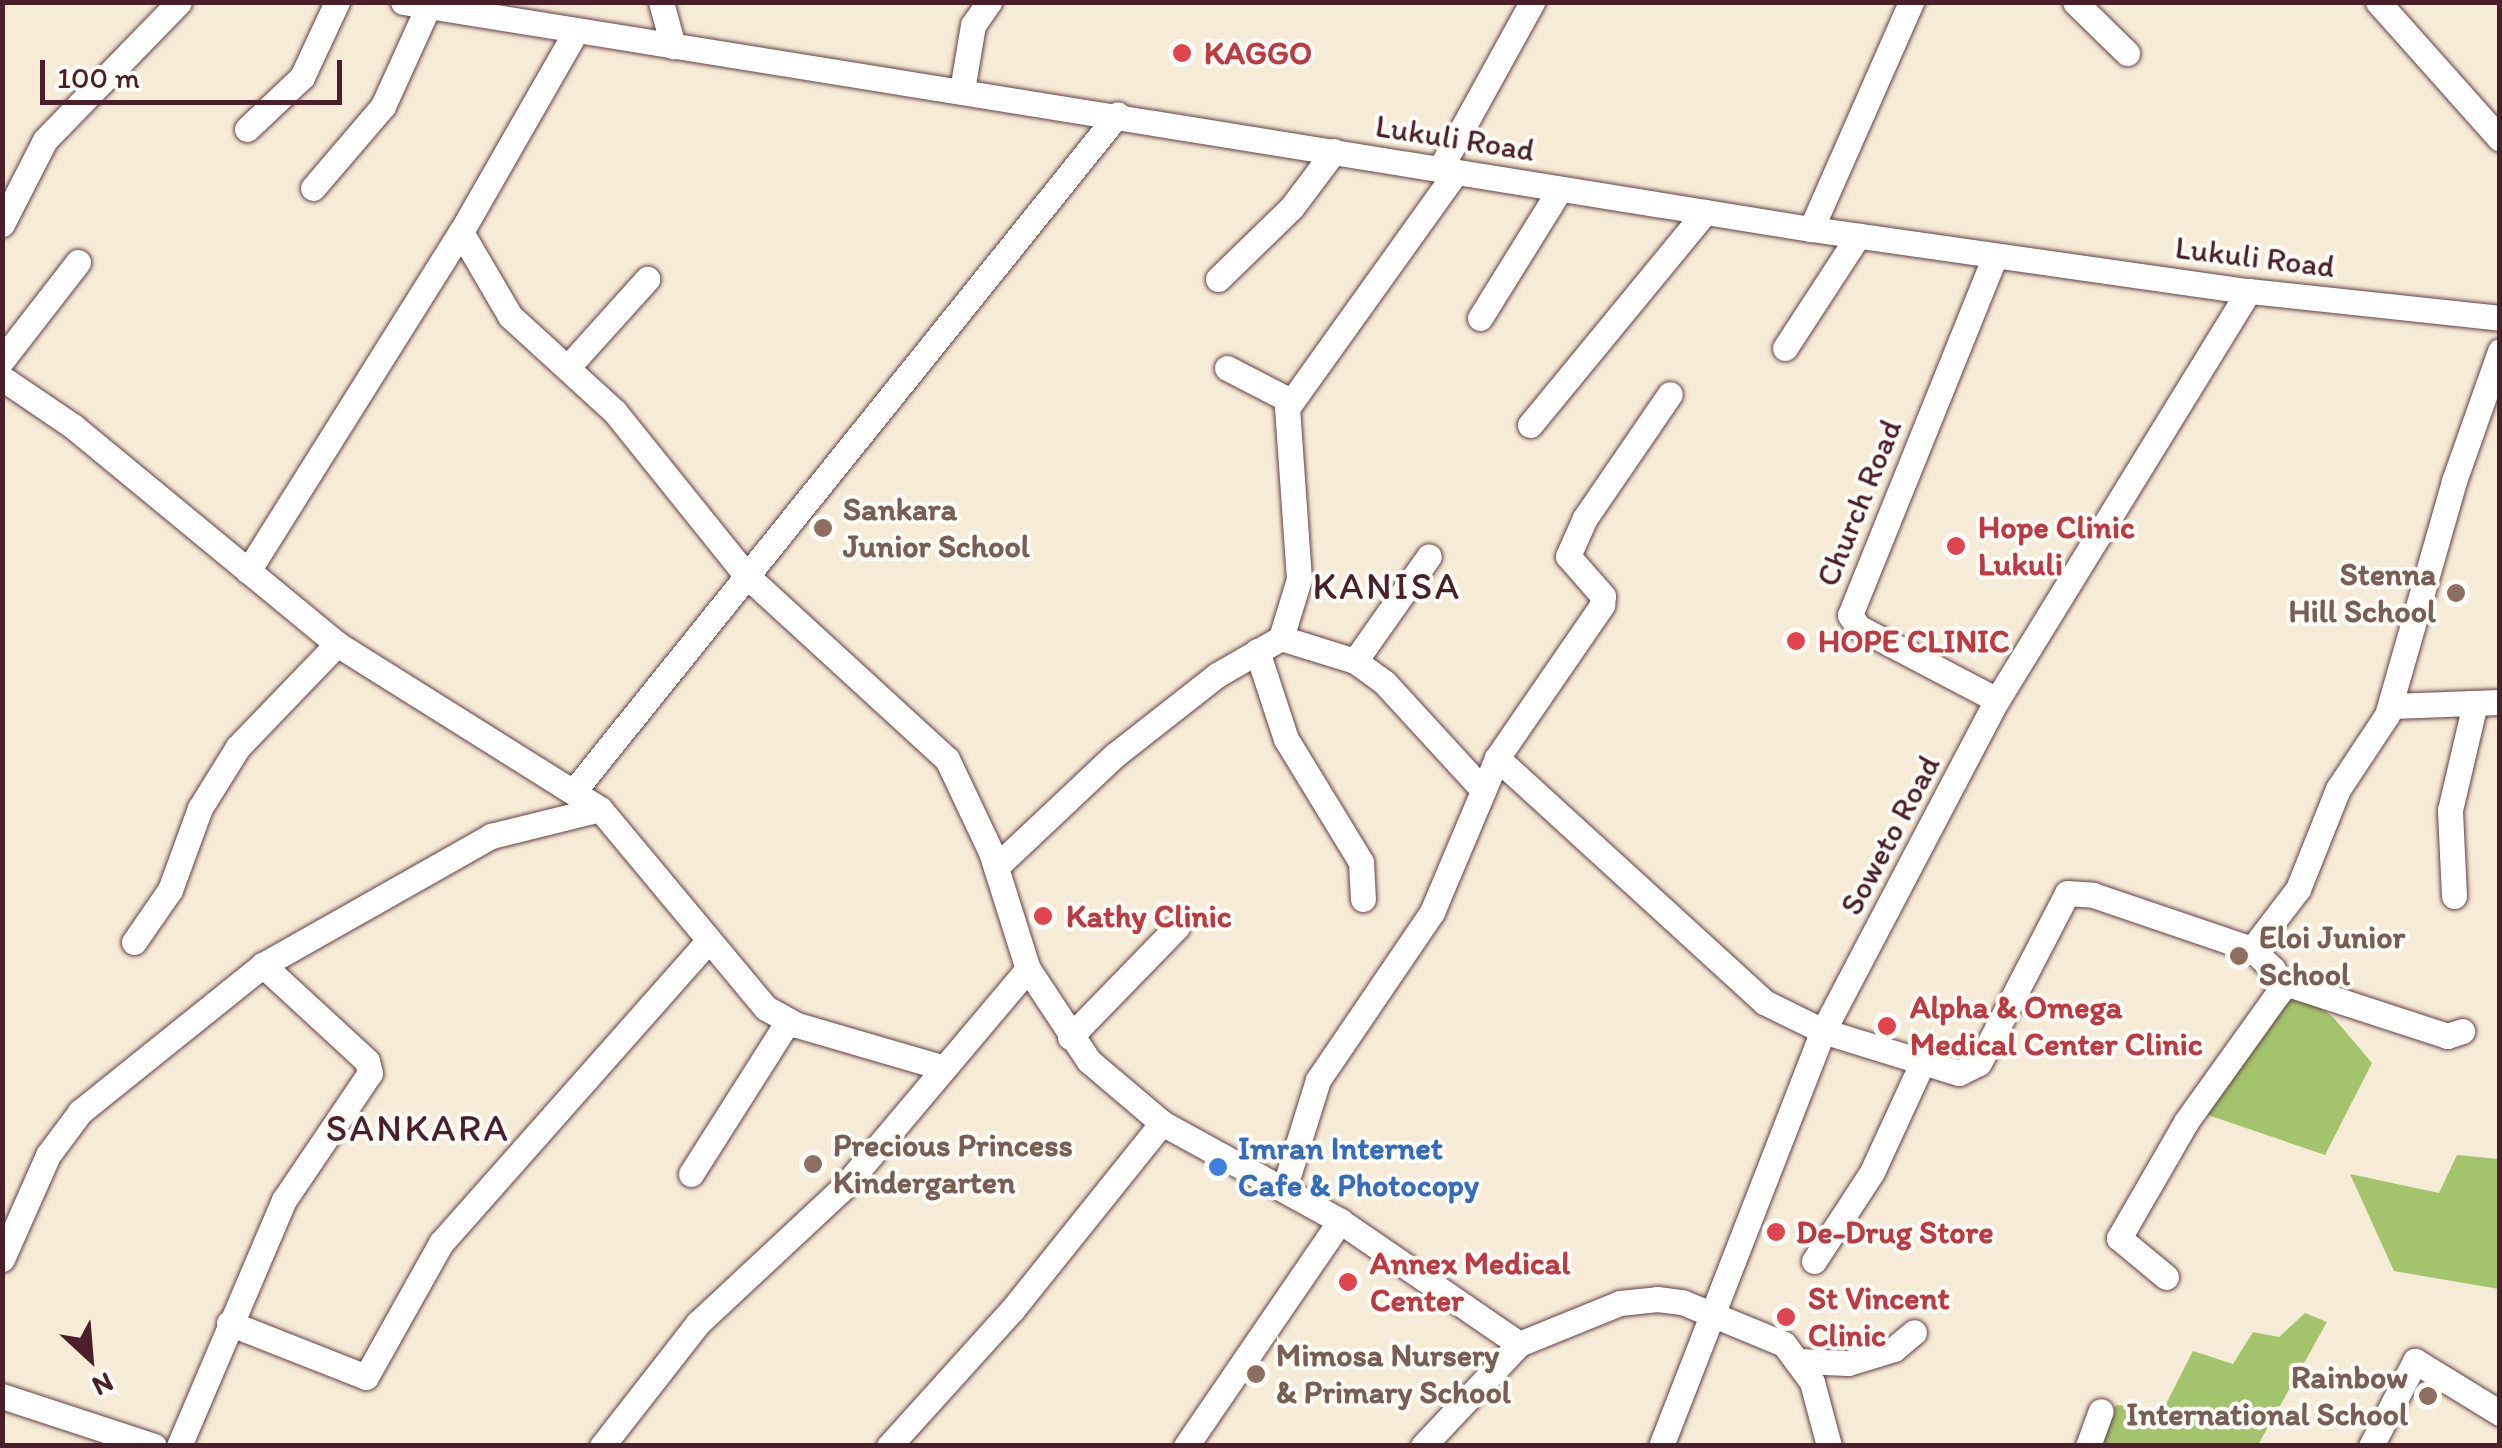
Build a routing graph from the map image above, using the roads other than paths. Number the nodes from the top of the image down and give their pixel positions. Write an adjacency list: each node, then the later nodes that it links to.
1 (179, 2): 22 (street)
2 (337, 2): 15 (street)
3 (661, 2): 11 (street)
4 (989, 2): 13 (street)
5 (1532, 2): 18 (street)
6 (1911, 2): 23 (street)
7 (2075, 2): 12 (street)
8 (2378, 2): 16 (street)
9 (415, 5): 10 (street, Lukuli Road); 19 (street)
10 (576, 32): 11 (street, Lukuli Road); 24 (street)
11 (673, 46): 13 (street, Lukuli Road)
12 (2127, 53)
13 (962, 90): 14 (street, Lukuli Road)
14 (1118, 114): 17 (street, Lukuli Road); 44 (street)
15 (247, 129)
16 (2500, 139)
17 (1334, 151): 18 (street, Lukuli Road); 28 (street)
18 (1448, 170): 20 (street, Lukuli Road); 40 (street)
19 (313, 188)
20 (1560, 188): 21 (street, Lukuli Road); 31 (street)
21 (1705, 212): 23 (street, Lukuli Road); 41 (street)
22 (2, 224)
23 (1811, 229): 25 (street, Lukuli Road)
24 (461, 232): 36 (street); 43 (street)
25 (1858, 236): 26 (street, Lukuli Road); 33 (street)
26 (1995, 256): 30 (street, Lukuli Road); 49 (street, Church Road)
27 (78, 262): 35 (street)
28 (1218, 278)
29 (647, 279): 36 (street)
30 (2249, 291): 32 (street, Lukuli Road); 49 (street, Soweto Road)
31 (1480, 318)
32 (2500, 318)
33 (1785, 348)
34 (2500, 351): 51 (street)
35 (2, 360)
36 (567, 368): 44 (street)
37 (1227, 368): 40 (street)
38 (2, 378): 43 (street)
39 (1670, 394): 52 (street)
40 (1290, 401): 45 (street)
41 (1530, 425)
42 (1429, 556): 48 (street)
43 (248, 571): 46 (street)
44 (747, 576): 54 (street); 56 (street)
45 (1281, 638): 47 (street); 48 (street)
46 (337, 644): 54 (street); 60 (street)
47 (1256, 651): 56 (street); 58 (street)
48 (1355, 662): 53 (street)
49 (1997, 700): 67 (street, Soweto Road)
50 (2487, 703): 51 (street); 57 (street)
51 (2390, 706): 62 (street)
52 (1497, 758): 53 (street); 67 (street)
53 (1483, 790): 74 (street)
54 (574, 792): 55 (street)
55 (600, 809): 61 (street); 63 (street)
56 (996, 867): 64 (street)
57 (2454, 896)
58 (1363, 899)
59 (1177, 927): 69 (street)
60 (134, 942)
61 (707, 942): 66 (street); 80 (street)
62 (2252, 950): 65 (street); 70 (street)
63 (264, 966): 76 (street); 80 (street)
64 (1028, 969): 69 (street); 71 (street)
65 (2279, 981): 68 (street); 78 (street)
66 (788, 1021): 71 (street); 73 (street)
67 (1823, 1030): 70 (street); 79 (street, Soweto Road)
68 (2462, 1031)
69 (1070, 1037): 72 (street)
70 (1923, 1062): 77 (street)
71 (942, 1067): 89 (street)
72 (1162, 1123): 74 (street); 90 (street)
73 (691, 1174)
74 (1284, 1189): 75 (street)
75 (1340, 1221): 82 (street); 91 (street)
76 (2, 1259)
77 (1814, 1261)
78 (2166, 1277)
79 (1713, 1313): 82 (street); 83 (street); 93 (street, Soweto Road)
80 (229, 1323): 88 (street)
81 (1914, 1332): 83 (street)
82 (1519, 1344): 92 (street)
83 (1799, 1361): 94 (street)
84 (2, 1396): 87 (street)
85 (2101, 1411): 95 (street)
86 (2500, 1413): 96 (street)
87 (154, 1446)
88 (179, 1446)
89 (602, 1446)
90 (889, 1446)
91 (1186, 1446)
92 (1424, 1446)
93 (1661, 1446)
94 (1828, 1446)
95 (2088, 1446)
96 (2371, 1446)

